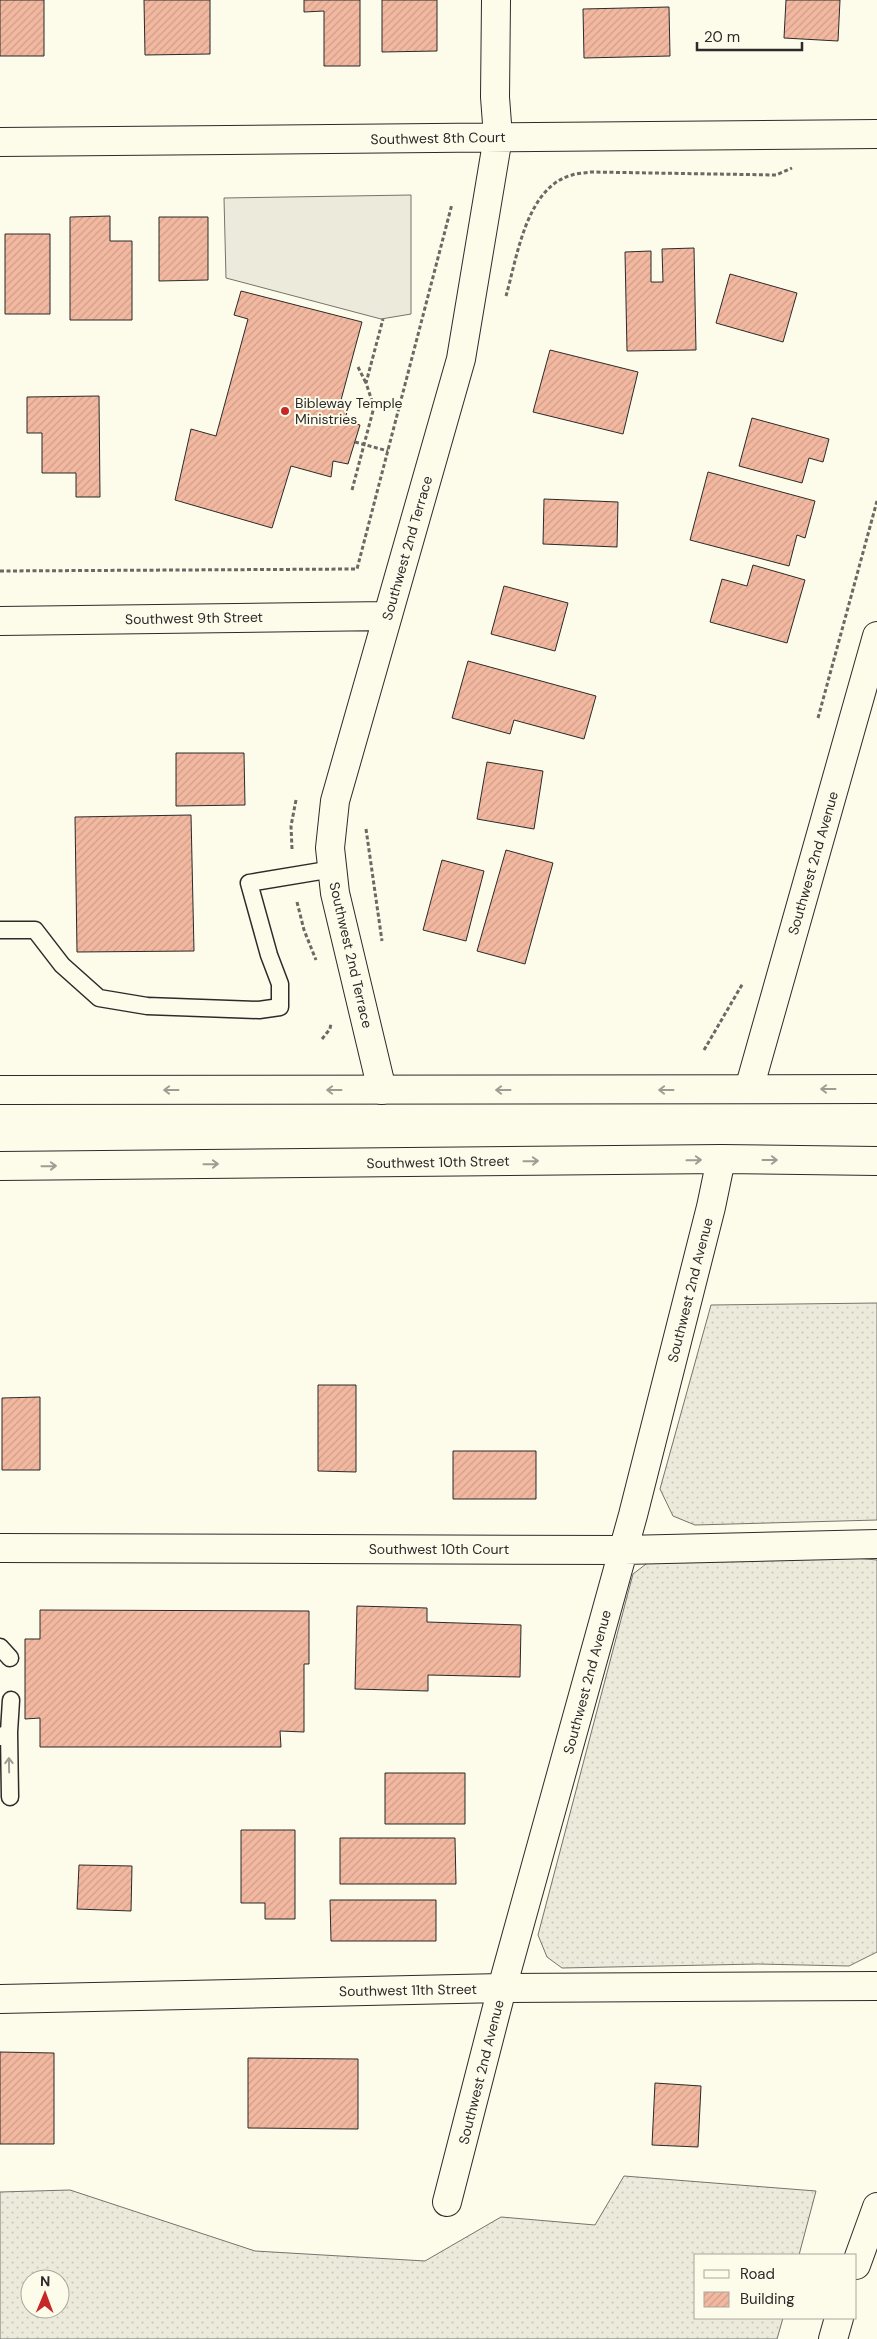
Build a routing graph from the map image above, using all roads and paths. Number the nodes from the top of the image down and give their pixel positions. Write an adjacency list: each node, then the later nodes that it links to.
1 (496, 0): 3 (street, Southwest 2nd Terrace)
2 (877, 134): 3 (street, Southwest 8th Court)
3 (498, 137): 4 (street, Southwest 8th Court); 17 (street, Southwest 2nd Terrace)
4 (0, 142)
5 (793, 168): 7 (path)
6 (454, 196): 13 (path)
7 (504, 303)
8 (383, 319): 10 (path)
9 (358, 367): 10 (path)
10 (366, 383): 12 (path)
11 (355, 442): 12 (path)
12 (364, 444): 13 (path); 14 (path)
13 (388, 451): 16 (path)
14 (352, 490)
15 (877, 501): 20 (path)
16 (0, 572)
17 (388, 616): 18 (street, Southwest 9th Street); 22 (street, Southwest 2nd Terrace)
18 (0, 621)
19 (877, 636): 27 (street, Southwest 2nd Avenue)
20 (815, 728)
21 (366, 828): 24 (path)
22 (333, 869): 23 (lane); 30 (street, Southwest 2nd Terrace)
23 (0, 930)
24 (382, 944)
25 (744, 982): 26 (path)
26 (704, 1050)
27 (749, 1089): 28 (street, one-way to 27); 30 (street, one-way to 30)
28 (877, 1089)
29 (0, 1090): 30 (street, one-way to 29)
30 (382, 1090)
31 (721, 1159): 32 (street, Southwest 10th Street, one-way to 32); 33 (street, Southwest 10th Street, one-way to 31); 36 (street, Southwest 2nd Avenue)
32 (877, 1161)
33 (0, 1166)
34 (877, 1544): 36 (street, Southwest 10th Court)
35 (0, 1548): 36 (street, Southwest 10th Court)
36 (624, 1550): 41 (street, Southwest 2nd Avenue)
37 (10, 1700): 38 (lane)
38 (4, 1734): 39 (lane, one-way to 38)
39 (10, 1798)
40 (877, 1986): 41 (street, Southwest 11th Street)
41 (502, 1988): 42 (street, Southwest 11th Street); 43 (street, Southwest 2nd Avenue)
42 (0, 1999)
43 (448, 2202)
44 (877, 2207): 45 (street)
45 (857, 2262)
46 (839, 2319): 47 (street)
47 (833, 2339)

